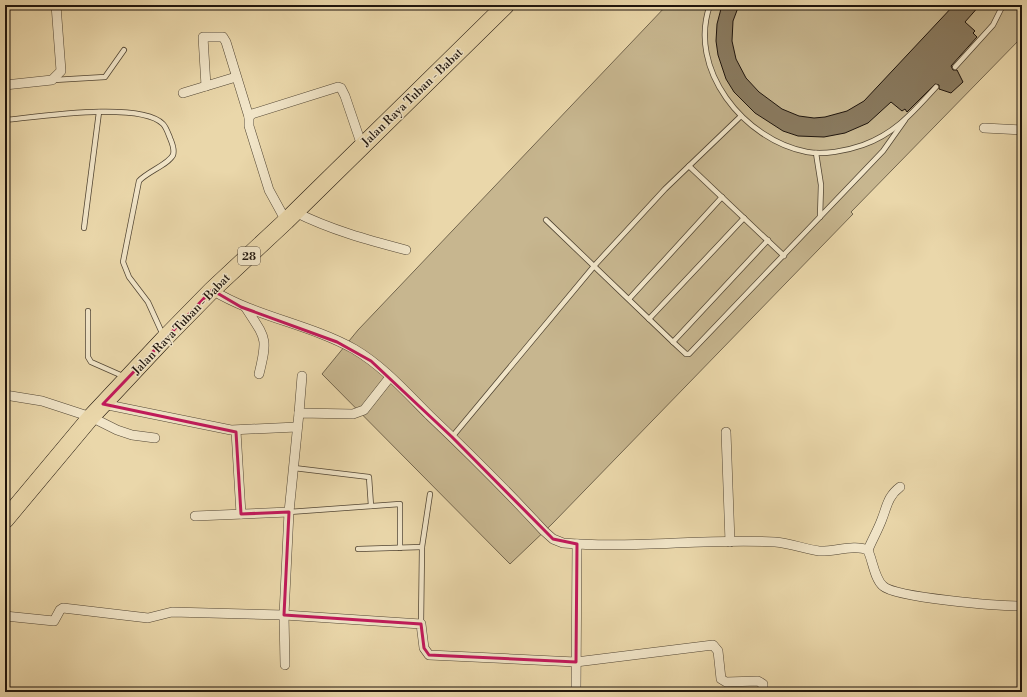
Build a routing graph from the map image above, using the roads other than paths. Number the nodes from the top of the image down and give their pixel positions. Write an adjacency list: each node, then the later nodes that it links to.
1 (56, 5): 8 (street)
2 (506, 5): 20 (highway, Jalan Raya Tuban - Babat / 28)
3 (710, 5): 14 (lane)
4 (1003, 5): 6 (lane)
5 (124, 50): 8 (lane)
6 (955, 67)
7 (236, 77): 10 (street); 10 (street); 15 (street)
8 (52, 80): 9 (street)
9 (5, 86)
10 (206, 86): 12 (street)
11 (936, 87): 17 (lane)
12 (183, 93)
13 (99, 112): 16 (lane); 28 (lane); 38 (lane)
14 (741, 116): 21 (lane); 22 (lane)
15 (249, 117): 20 (street); 24 (street)
16 (5, 120)
17 (905, 120): 21 (lane); 25 (lane)
18 (984, 128): 19 (street)
19 (1022, 130)
20 (362, 146): 24 (highway, Jalan Raya Tuban - Babat / 28)
21 (816, 153): 25 (lane)
22 (689, 166): 23 (lane); 32 (lane)
23 (722, 197): 26 (lane); 34 (lane)
24 (291, 217): 30 (street); 33 (highway, Jalan Raya Tuban - Babat / 28)
25 (820, 217): 31 (lane)
26 (744, 218): 29 (lane); 37 (lane)
27 (546, 220): 32 (lane)
28 (84, 228)
29 (768, 240): 31 (lane); 39 (lane)
30 (406, 250)
31 (784, 256): 39 (lane)
32 (595, 266): 34 (lane); 51 (lane)
33 (212, 290): 35 (street); 38 (highway, Jalan Raya Tuban - Babat / 28)
34 (629, 299): 37 (lane)
35 (246, 308): 40 (street); 42 (street)
36 (88, 312): 43 (lane)
37 (649, 319): 39 (lane)
38 (164, 339): 43 (highway, Jalan Raya Tuban - Babat / 28)
39 (673, 342)
40 (259, 374)
41 (302, 376): 46 (street)
42 (390, 377): 46 (street); 51 (street)
43 (128, 378): 45 (highway, Jalan Raya Tuban - Babat / 28)
44 (5, 395): 47 (street)
45 (103, 404): 47 (highway, Jalan Raya Tuban - Babat / 28); 49 (street)
46 (299, 413): 48 (street)
47 (91, 417): 52 (street); 60 (highway, Jalan Raya Tuban - Babat / 28)
48 (297, 427): 49 (street); 53 (street)
49 (236, 431): 58 (street)
50 (726, 432): 61 (street)
51 (452, 437): 62 (street)
52 (155, 438)
53 (294, 468): 56 (lane); 57 (street)
54 (900, 487): 66 (street)
55 (430, 494): 63 (lane)
56 (371, 506): 57 (lane); 64 (lane)
57 (289, 512): 58 (street); 68 (street)
58 (241, 514): 59 (street)
59 (195, 516)
60 (5, 520)
61 (730, 542): 62 (street); 66 (street)
62 (577, 544): 71 (street)
63 (422, 547): 64 (lane); 70 (lane)
64 (400, 548): 65 (lane)
65 (358, 549)
66 (868, 550): 67 (street)
67 (1022, 606)
68 (284, 615): 69 (street); 70 (street); 72 (street)
69 (5, 616)
70 (421, 624): 71 (street)
71 (576, 662): 73 (street); 74 (street)
72 (284, 666)
73 (576, 692)
74 (763, 692)

